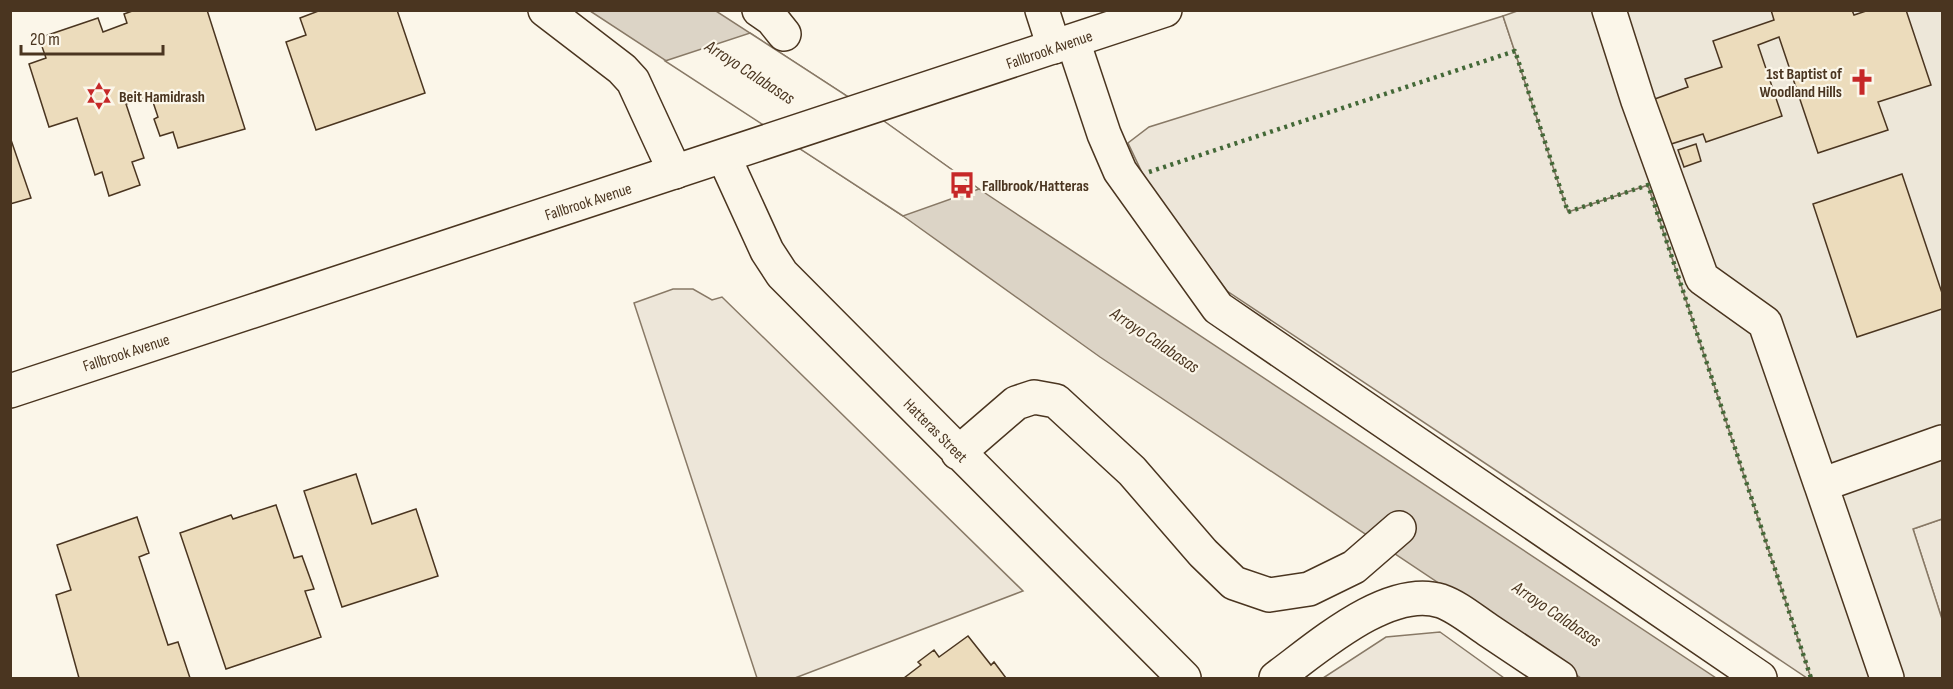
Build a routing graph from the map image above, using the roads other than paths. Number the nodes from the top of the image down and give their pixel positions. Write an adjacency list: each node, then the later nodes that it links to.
1 (545, 10): 9 (main road)
2 (759, 10): 6 (main road)
3 (1042, 10): 7 (main road)
4 (1165, 10): 7 (main road, Fallbrook Avenue)
5 (1609, 10): 13 (main road)
6 (784, 34)
7 (1063, 44): 8 (main road, Fallbrook Avenue); 18 (main road)
8 (724, 157): 9 (main road, Fallbrook Avenue); 12 (main road, Hatteras Street)
9 (675, 172): 10 (main road, Fallbrook Avenue)
10 (10, 391)
11 (1942, 442): 13 (main road)
12 (958, 453): 14 (main road); 15 (main road, Hatteras Street)
13 (1821, 485): 19 (main road)
14 (1399, 528)
15 (1184, 678)
16 (1276, 678): 17 (main road)
17 (1560, 678)
18 (1760, 678)
19 (1887, 678)

